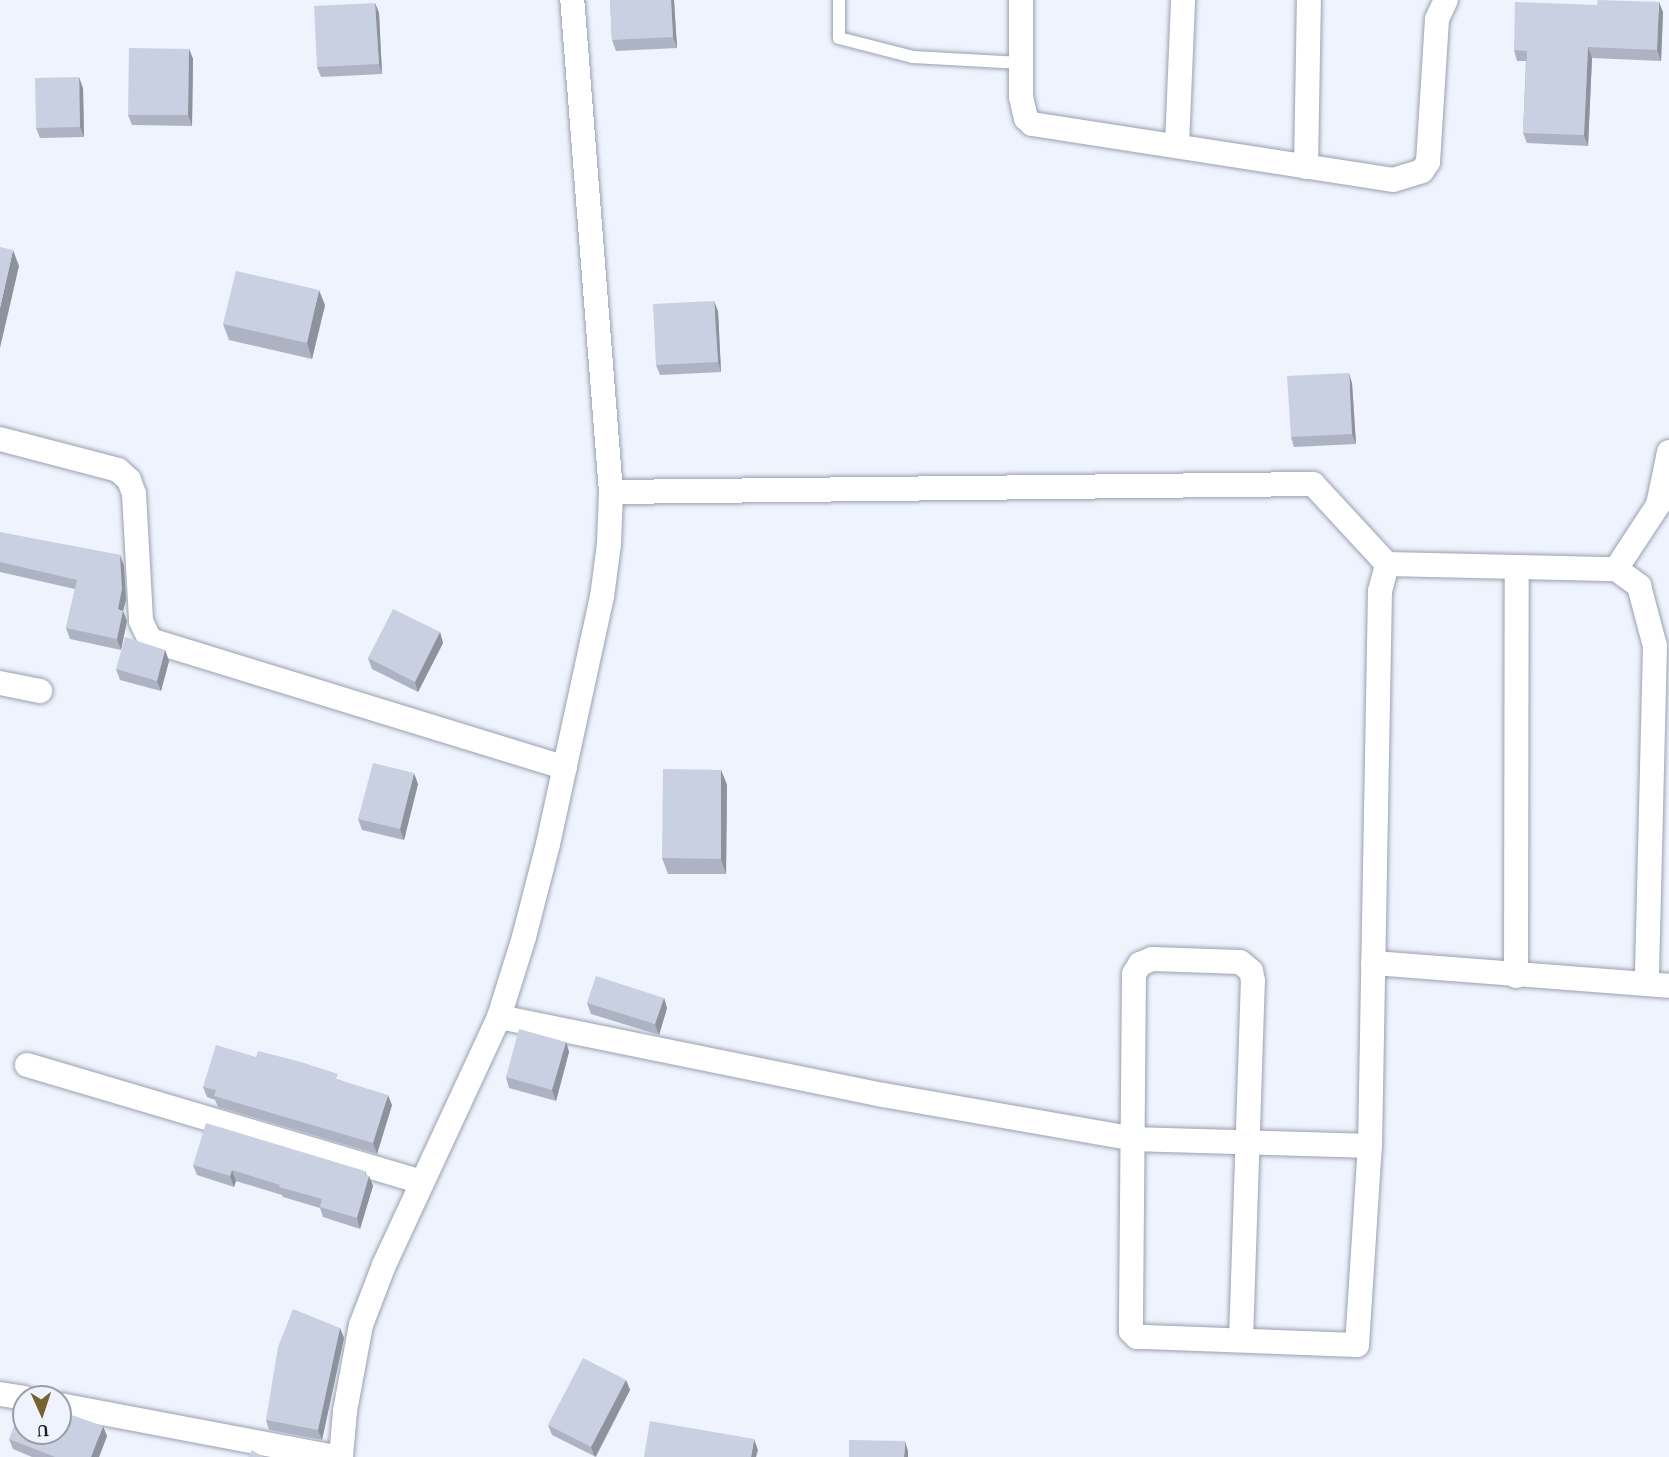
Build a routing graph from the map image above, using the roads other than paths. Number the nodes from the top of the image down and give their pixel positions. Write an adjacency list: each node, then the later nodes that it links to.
1 (572, 0): 12 (street)
2 (839, 0): 7 (lane)
3 (1021, 0): 7 (street)
4 (1183, 0): 8 (street)
5 (1310, 0): 9 (street)
6 (1446, 0): 9 (street)
7 (1021, 63): 8 (street)
8 (1177, 145): 9 (street)
9 (1306, 167)
10 (0, 439): 18 (street)
11 (1669, 452): 15 (street)
12 (611, 492): 13 (street); 18 (street)
13 (1387, 564): 14 (street); 21 (street)
14 (1517, 568): 15 (street); 22 (street)
15 (1616, 569): 19 (street)
16 (0, 683): 17 (street)
17 (40, 691)
18 (565, 768): 24 (street)
19 (1652, 785): 20 (street); 23 (street)
20 (1669, 808)
21 (1373, 963): 22 (street); 28 (street)
22 (1516, 976): 23 (street)
23 (1658, 985)
24 (499, 1017): 26 (street); 29 (street)
25 (27, 1065): 29 (street)
26 (1134, 1139): 27 (street); 27 (street); 30 (street)
27 (1247, 1142): 28 (street); 30 (street)
28 (1370, 1146): 30 (street)
29 (422, 1182): 33 (street)
30 (1241, 1340)
31 (72, 1407): 32 (street)
32 (335, 1457)
33 (341, 1457)

